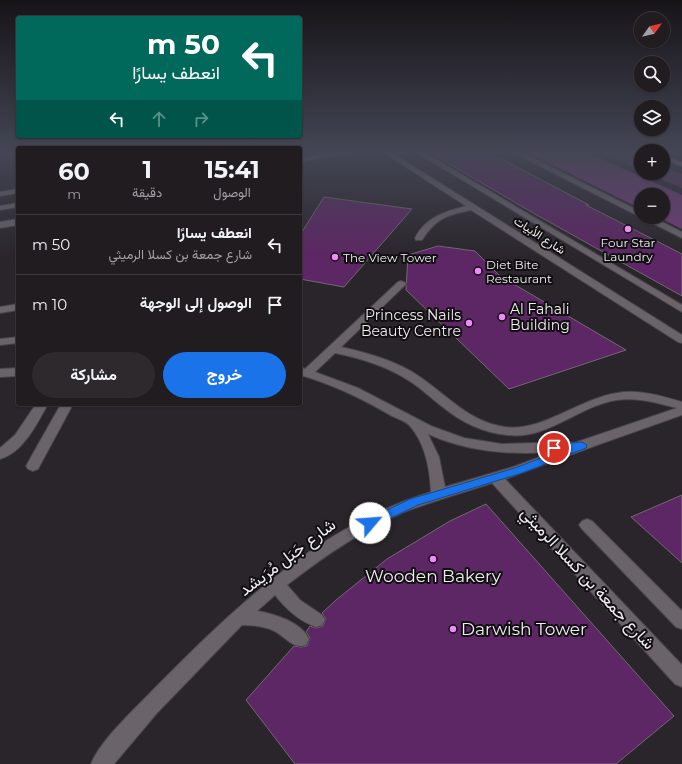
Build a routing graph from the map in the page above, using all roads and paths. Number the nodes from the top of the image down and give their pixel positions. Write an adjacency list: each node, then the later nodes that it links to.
1 (446, 187): 9 (street, شارع الأبيات)
2 (477, 187): 19 (street)
3 (584, 187): 11 (street)
4 (16, 191): 5 (street)
5 (0, 194)
6 (16, 198): 7 (street)
7 (0, 201)
8 (16, 206): 10 (street)
9 (473, 207): 16 (street); 21 (street, شارع الأبيات)
10 (0, 208)
11 (634, 212)
12 (16, 222): 14 (street)
13 (660, 224): 15 (street)
14 (0, 225)
15 (682, 235)
16 (419, 238)
17 (401, 284): 24 (street)
18 (16, 307): 20 (street)
19 (682, 309)
20 (0, 310)
21 (680, 337)
22 (16, 340): 23 (street)
23 (0, 342)
24 (332, 349): 26 (street); 30 (street)
25 (16, 372): 27 (street)
26 (303, 372): 32 (street)
27 (0, 373)
28 (41, 406): 34 (street)
29 (66, 406): 35 (street)
30 (682, 406)
31 (682, 411): 33 (street, شارع جَبَل مُرَيشد)
32 (414, 424): 33 (street); 37 (street)
33 (582, 445): 36 (street, شارع جَبَل مُرَيشد)
34 (0, 454)
35 (33, 466)
36 (495, 478): 37 (street, شارع جَبَل مُرَيشد); 44 (street, شارع جمعة بن كسلا الرميثي)
37 (438, 494): 39 (street, شارع جَبَل مُرَيشد)
38 (587, 525): 42 (street)
39 (278, 584): 40 (street, شارع جَبَل مُرَيشد); 41 (street)
40 (238, 618): 43 (street); 45 (street, شارع جَبَل مُرَيشد)
41 (316, 620)
42 (682, 622)
43 (300, 638)
44 (682, 678)
45 (101, 764)

